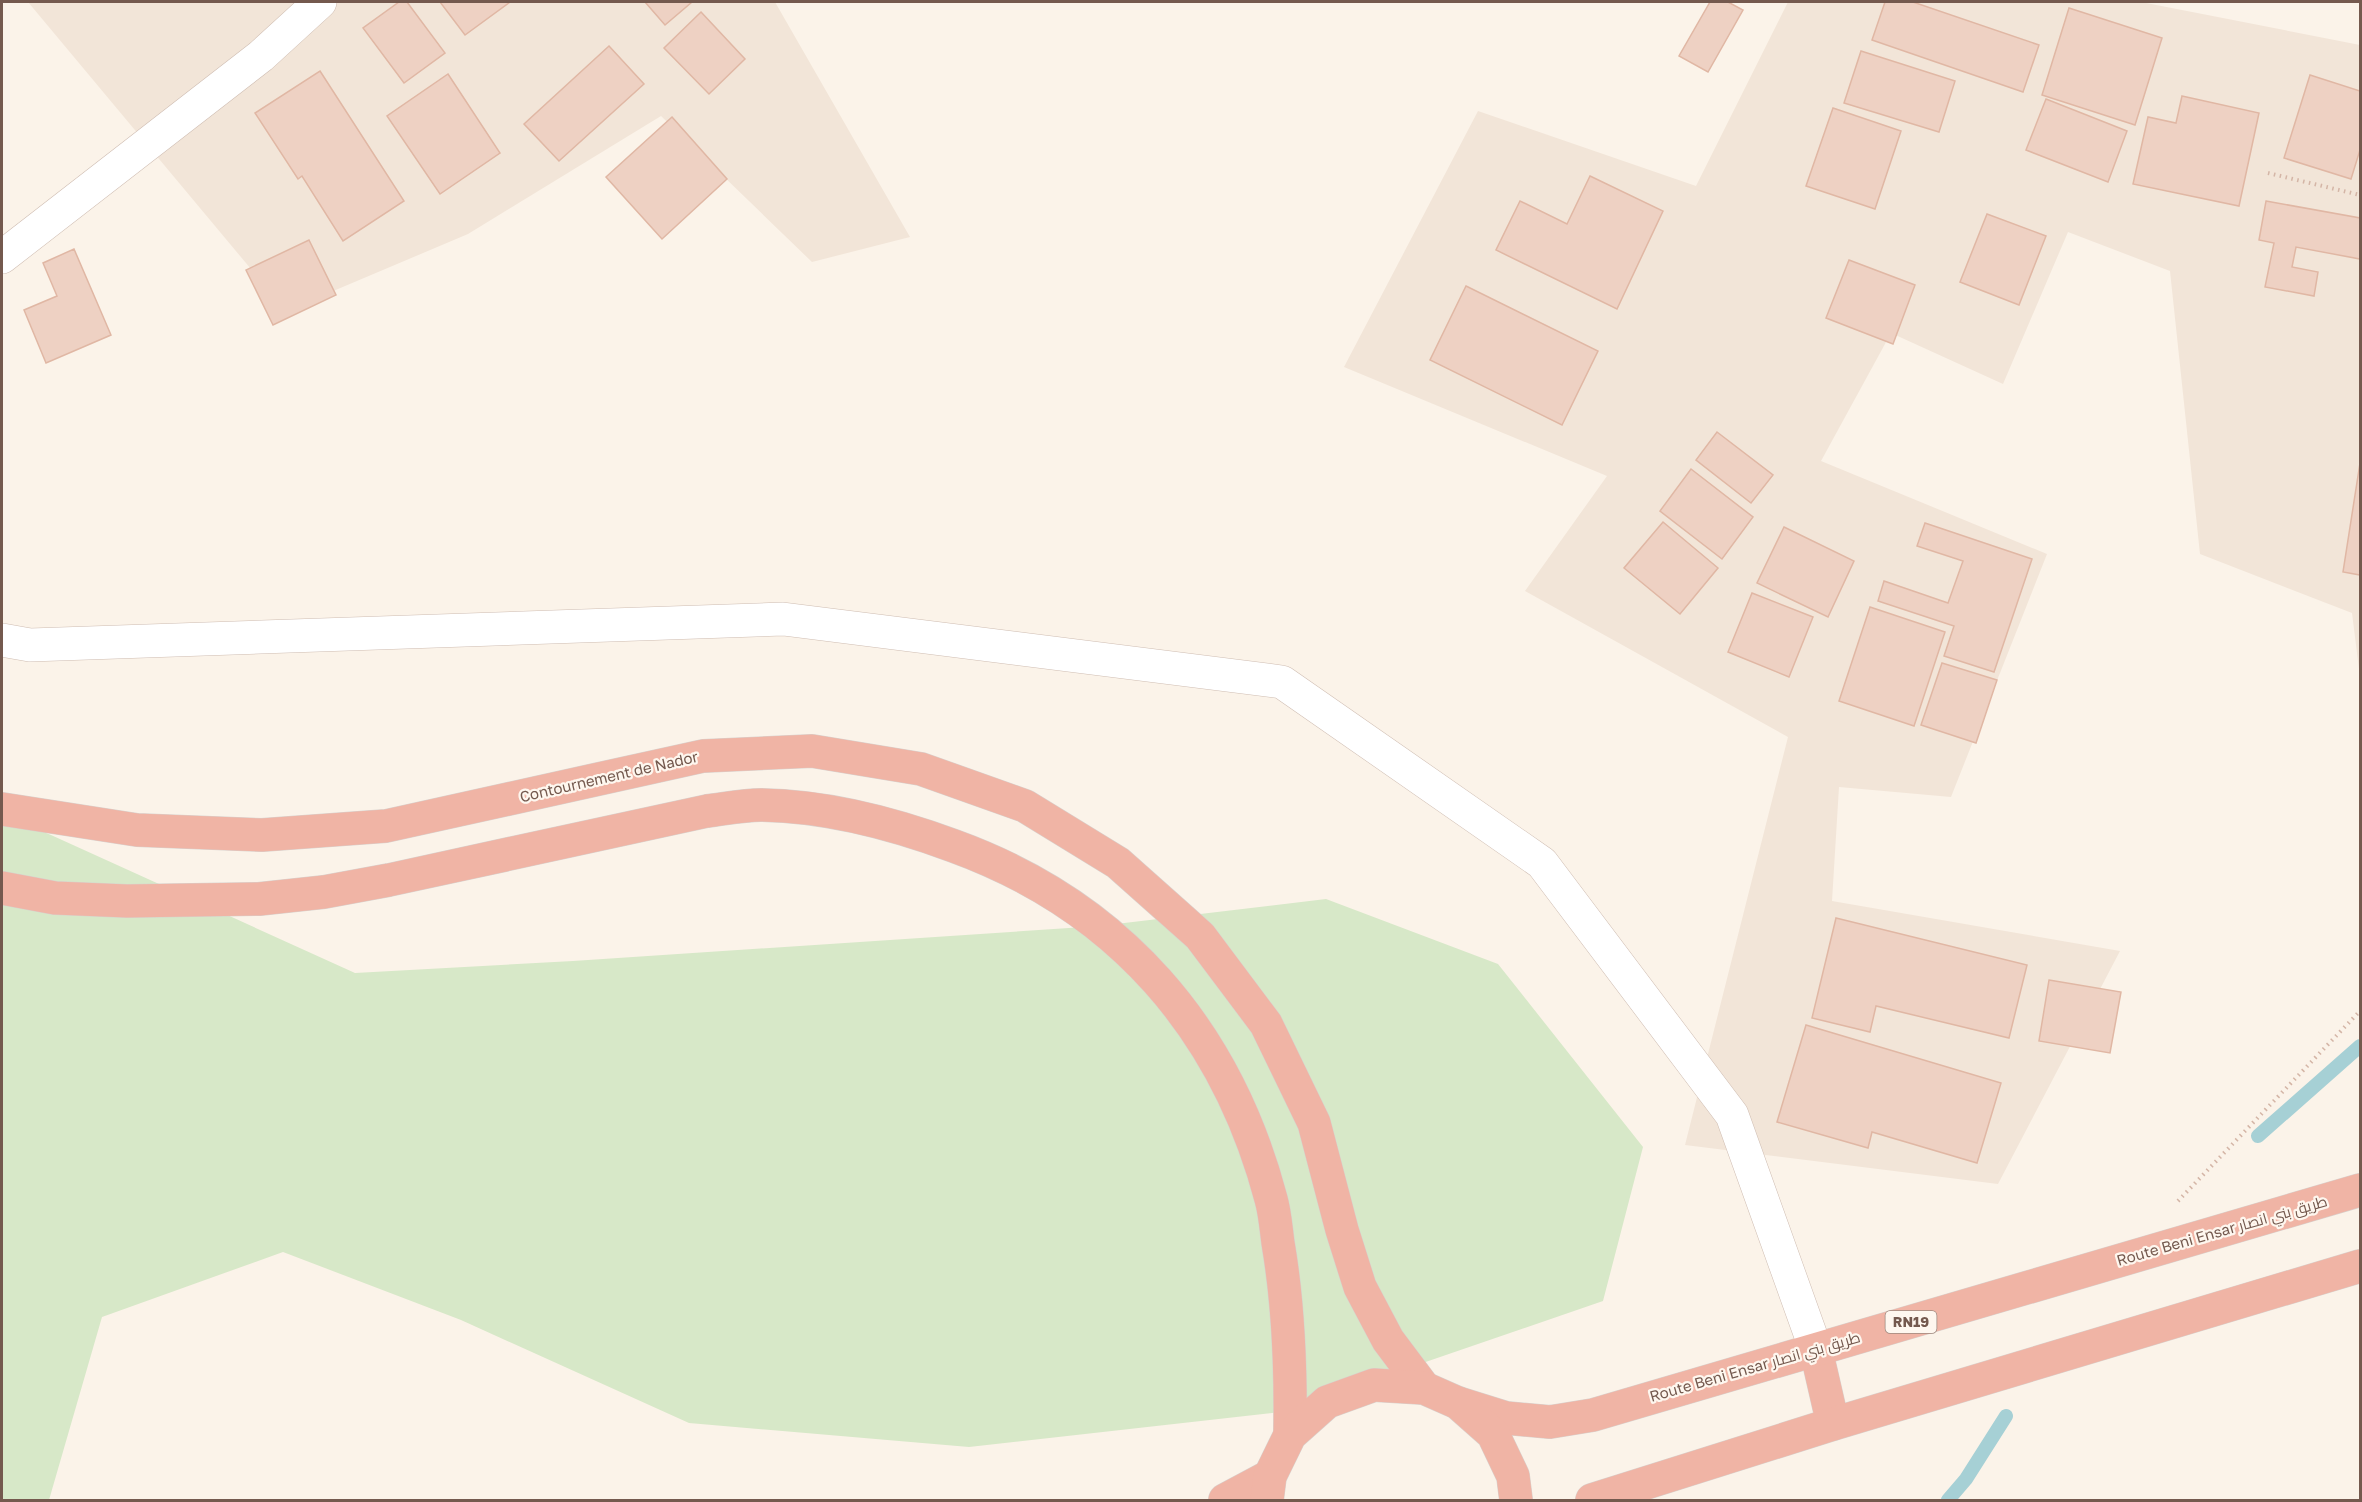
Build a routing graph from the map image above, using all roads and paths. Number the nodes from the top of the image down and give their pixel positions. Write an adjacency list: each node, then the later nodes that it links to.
1 (320, 2): 4 (street)
2 (2268, 173): 3 (path)
3 (2361, 195)
4 (2, 257)
5 (2, 640): 12 (street)
6 (2, 809): 13 (highway, Contournement de Nador)
7 (2, 888): 16 (highway)
8 (2361, 1011): 10 (path)
9 (2361, 1190): 12 (highway, Route Beni Ensar طريق بني انصار / RN19)
10 (2171, 1209)
11 (2361, 1266): 15 (highway)
12 (1816, 1350): 14 (highway, Route Beni Ensar طريق بني انصار / RN19); 15 (highway)
13 (1424, 1388): 14 (highway); 16 (highway)
14 (1458, 1403): 19 (highway)
15 (1833, 1424): 20 (highway)
16 (1290, 1435): 17 (highway)
17 (1269, 1488): 18 (highway)
18 (1225, 1500)
19 (1516, 1500)
20 (1592, 1500)

